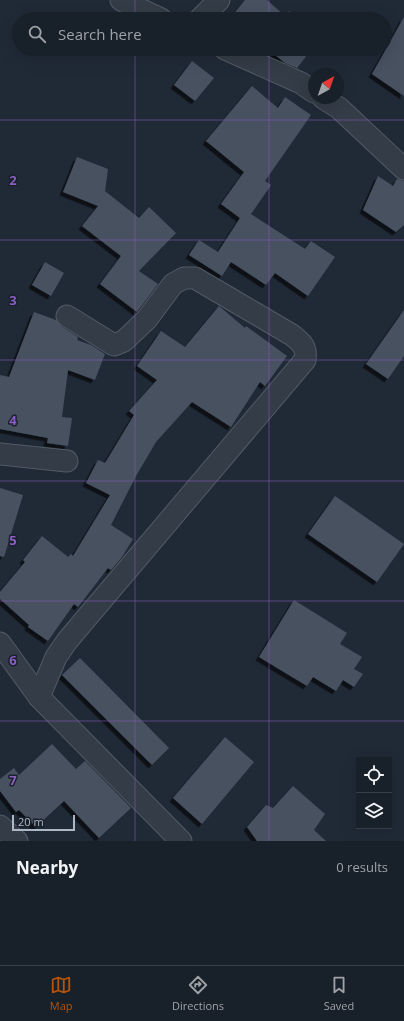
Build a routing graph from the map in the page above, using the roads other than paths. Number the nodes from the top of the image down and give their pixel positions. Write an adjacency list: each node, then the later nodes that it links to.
1 (122, 0): 3 (street)
2 (219, 0): 4 (street)
3 (147, 12)
4 (207, 12)
5 (241, 56): 6 (street)
6 (308, 88)
7 (333, 104): 8 (street)
8 (404, 169)
9 (67, 316): 13 (street)
10 (0, 454): 11 (street)
11 (67, 461)
12 (0, 644): 13 (street)
13 (39, 697): 16 (street)
14 (0, 826): 15 (street)
15 (17, 841)
16 (181, 841)

